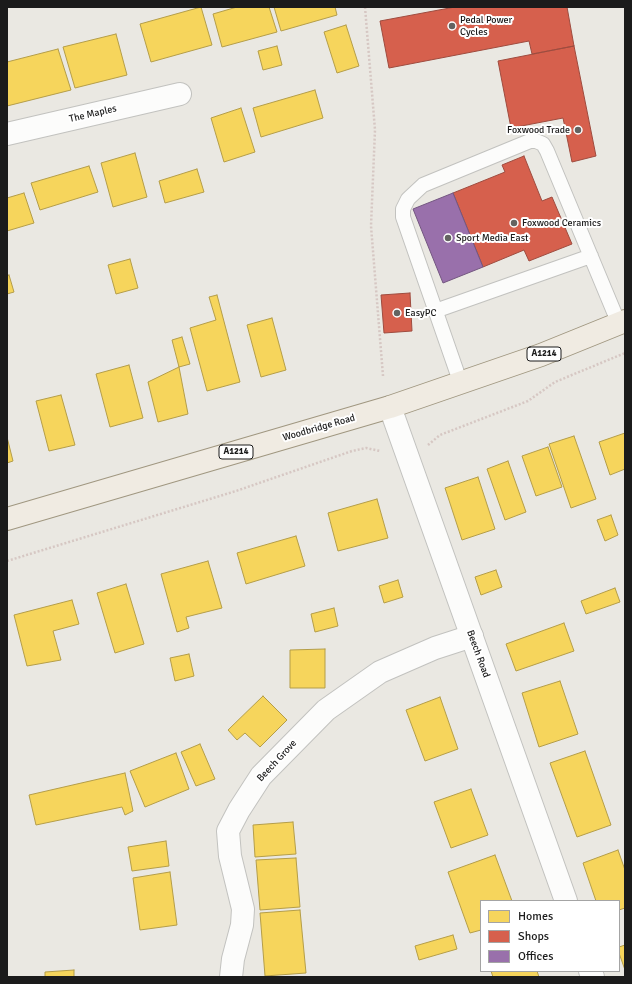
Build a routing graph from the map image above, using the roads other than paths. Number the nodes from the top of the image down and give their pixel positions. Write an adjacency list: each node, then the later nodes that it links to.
1 (180, 94): 2 (street, The Maples)
2 (7, 134)
3 (591, 256): 4 (lane); 4 (lane); 5 (lane)
4 (435, 311): 6 (lane)
5 (622, 323): 6 (main road, Woodbridge Road / A1214)
6 (461, 384): 7 (main road, Woodbridge Road / A1214)
7 (390, 407): 8 (main road, Woodbridge Road / A1214); 9 (street, Beech Road)
8 (7, 519)
9 (472, 636): 10 (street, Beech Road); 11 (street, Beech Grove)
10 (566, 900)
11 (230, 977)

